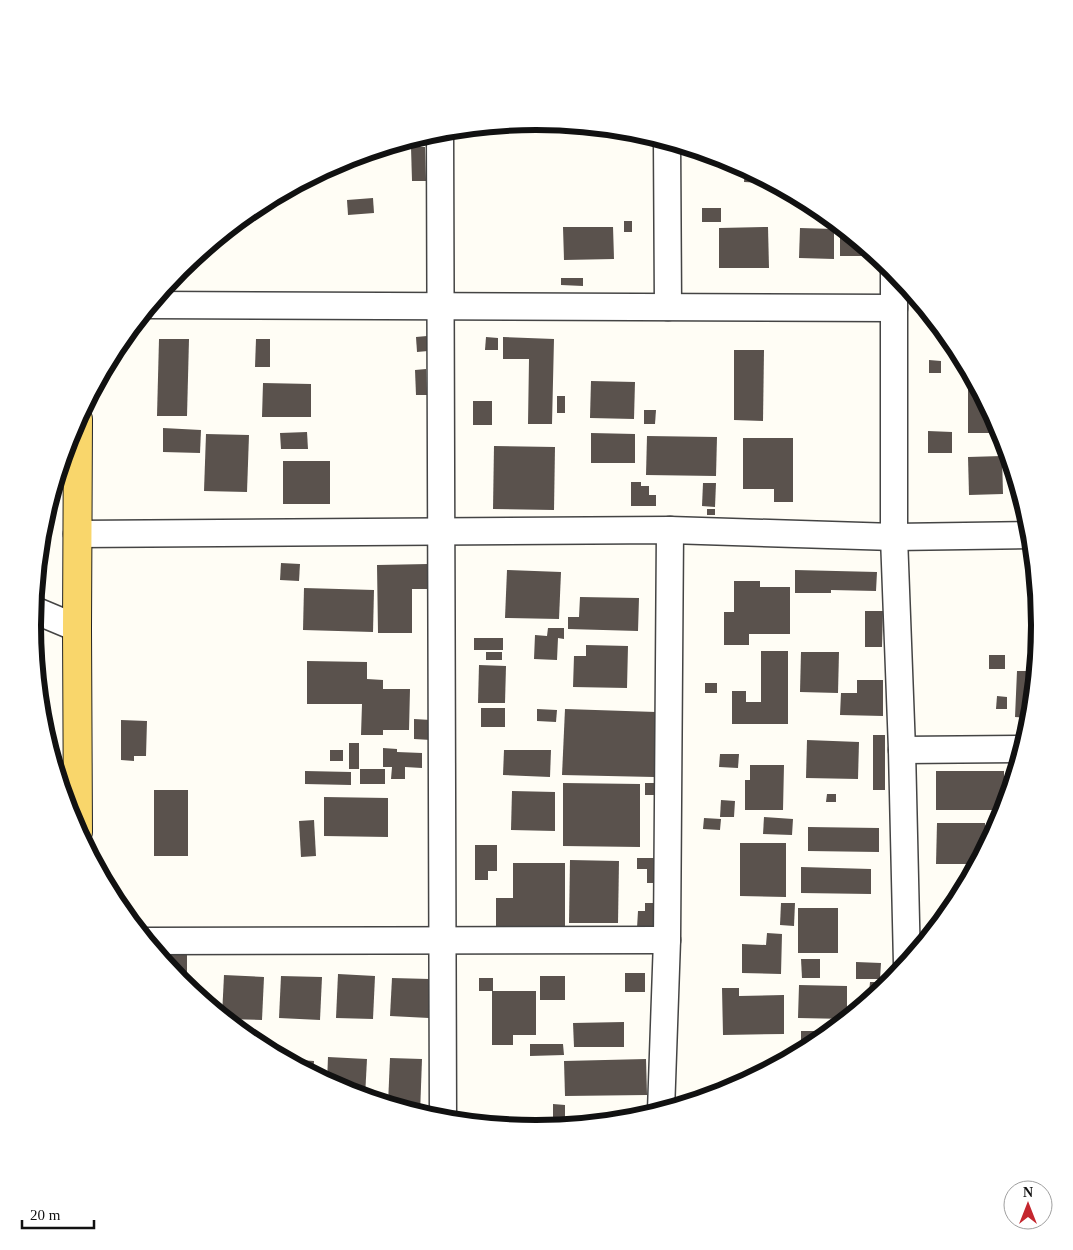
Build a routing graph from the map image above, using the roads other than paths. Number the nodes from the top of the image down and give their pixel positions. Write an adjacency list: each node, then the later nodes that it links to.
1 (440, 139): 5 (street)
2 (667, 148): 6 (street)
3 (894, 282): 7 (street)
4 (159, 305): 5 (street)
5 (440, 306): 6 (street); 10 (street)
6 (668, 307): 7 (street)
7 (894, 308): 13 (street)
8 (78, 438): 11 (main road)
9 (670, 530): 10 (street); 13 (street); 20 (street)
10 (441, 532): 11 (street); 19 (street)
11 (77, 534): 15 (main road)
12 (1023, 535): 13 (street)
13 (894, 537): 17 (street)
14 (41, 613): 15 (street)
15 (77, 628): 18 (main road)
16 (1016, 749): 17 (street)
17 (902, 750): 22 (street)
18 (78, 812)
19 (443, 940): 20 (street); 21 (street); 24 (street)
20 (667, 940): 23 (street)
21 (156, 941)
22 (907, 954)
23 (661, 1104)
24 (443, 1111)

